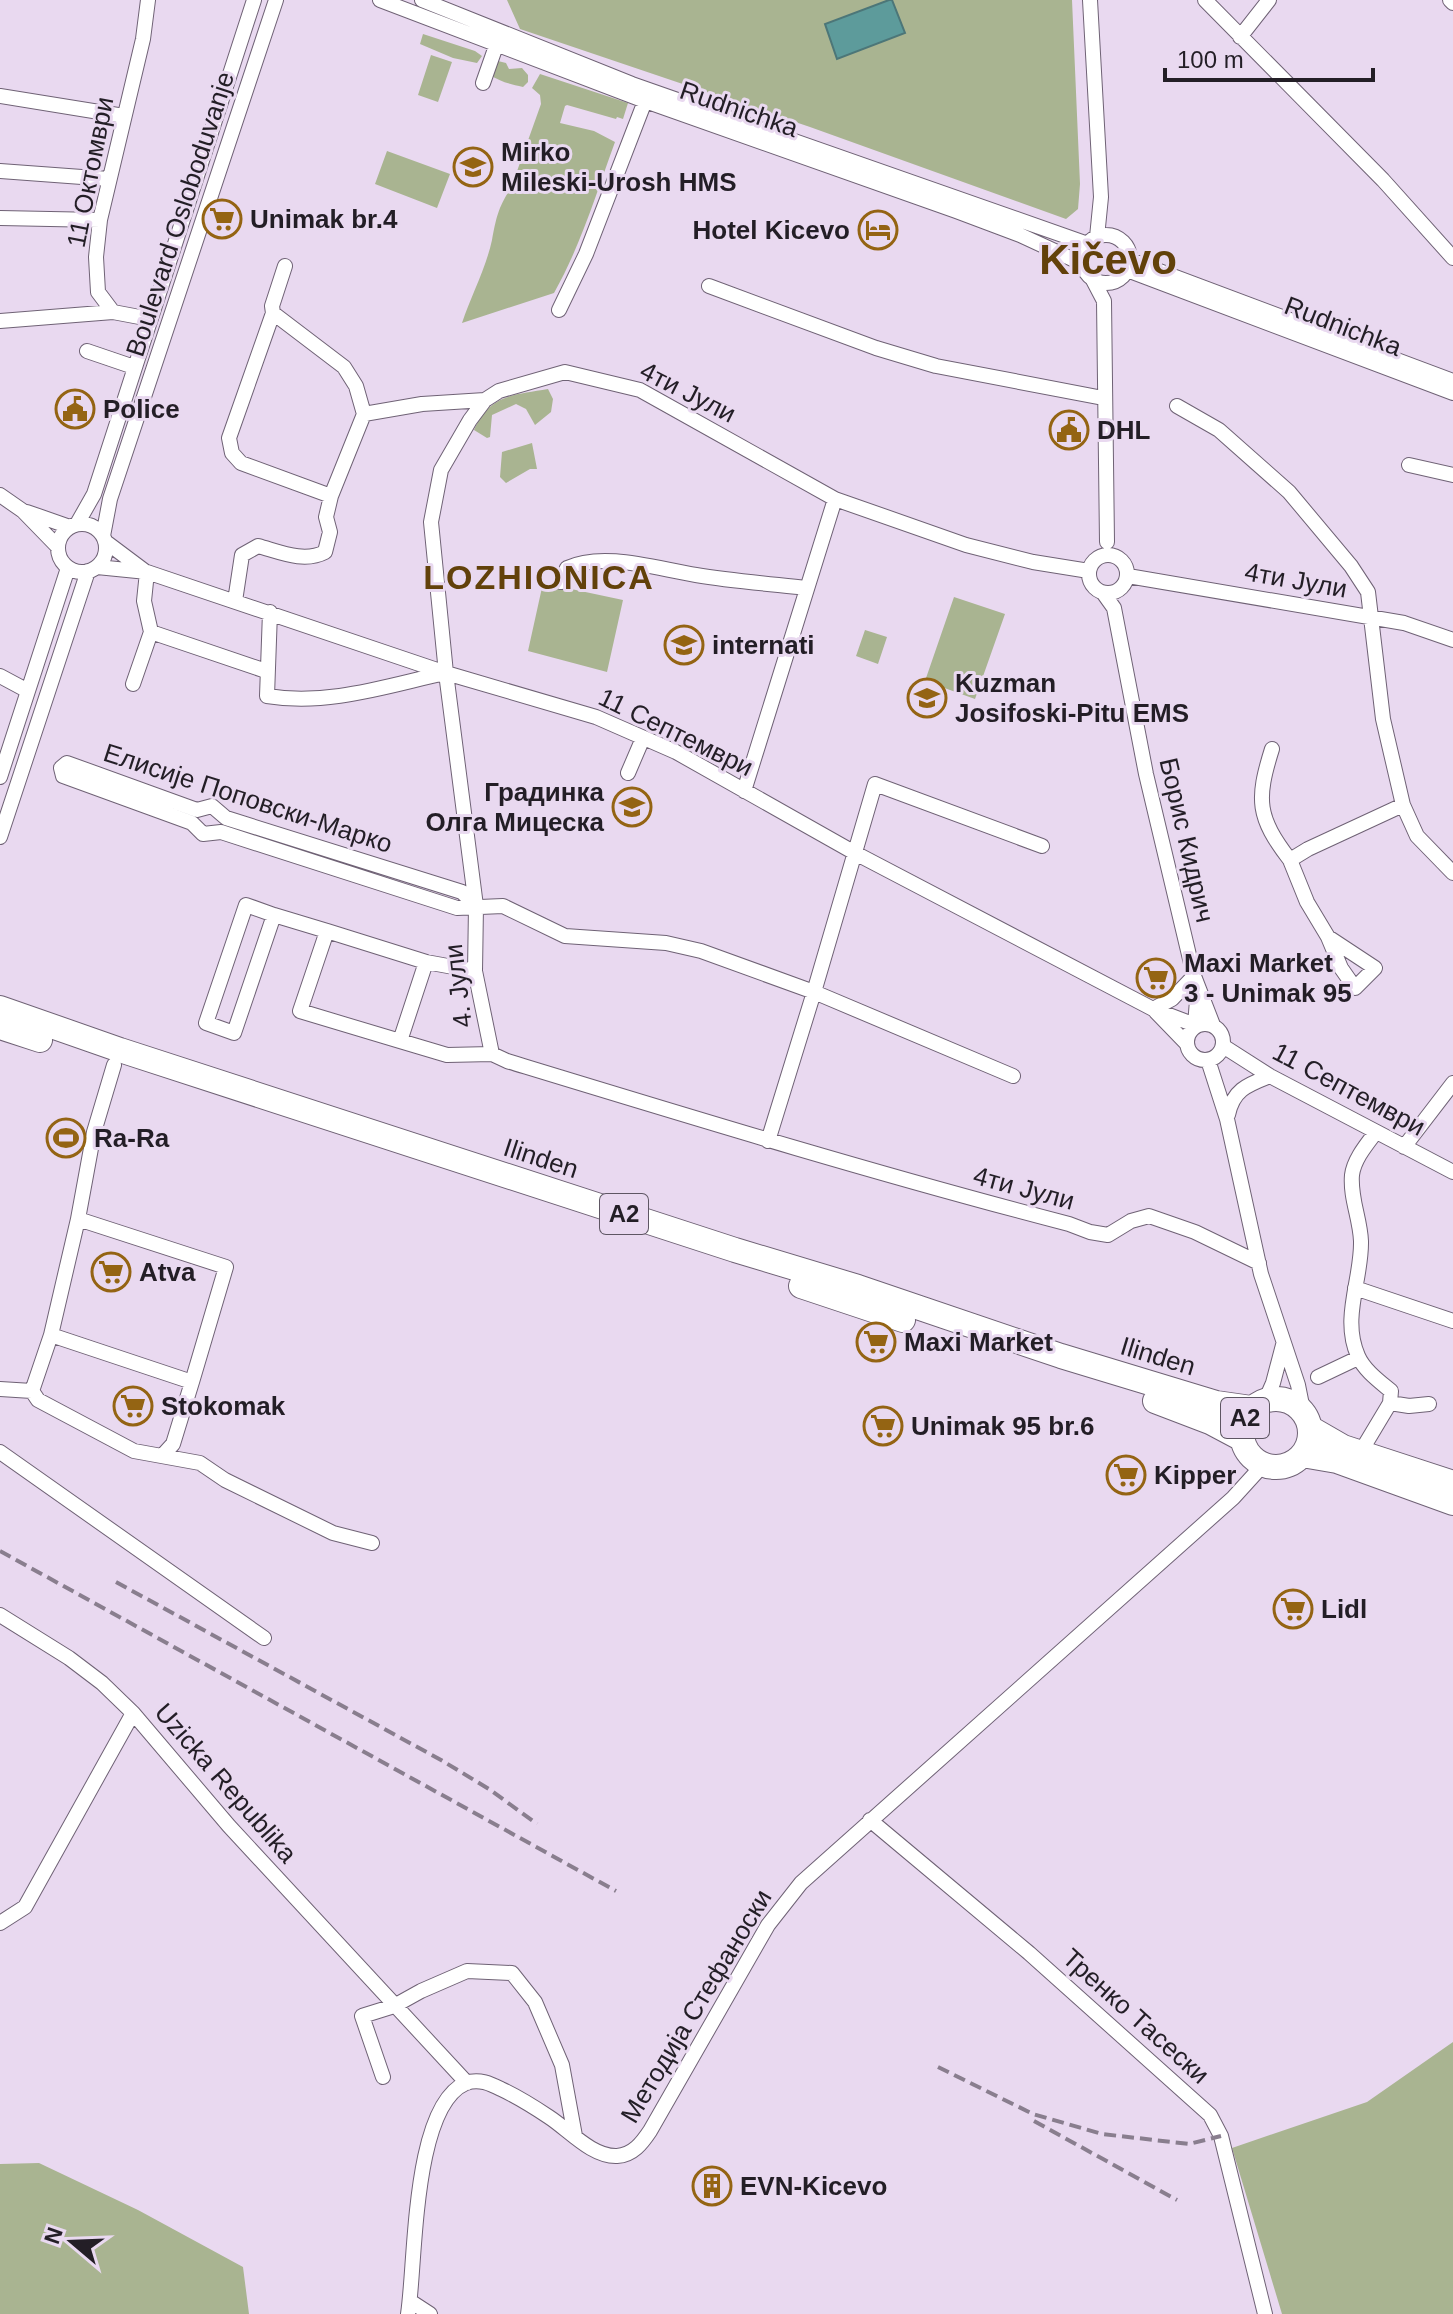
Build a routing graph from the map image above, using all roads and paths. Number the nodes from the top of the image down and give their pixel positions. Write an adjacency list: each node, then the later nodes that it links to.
1 (148, 0): 14 (street, 11 Октомври)
2 (254, 0): 30 (street, Boulevard Osloboduvanje)
3 (276, 0): 47 (street, Boulevard Osloboduvanje)
4 (380, 0): 10 (street, Rudnichka)
5 (422, 0): 19 (street, Rudnichka)
6 (1090, 0): 19 (street)
7 (1205, 0): 9 (street)
8 (1269, 0): 9 (street)
9 (1240, 37): 20 (street)
10 (496, 46): 11 (street); 13 (street, Rudnichka)
11 (483, 83)
12 (0, 96): 14 (street)
13 (645, 101): 21 (street, Rudnichka); 27 (street)
14 (124, 116): 16 (street, 11 Октомври)
15 (0, 171): 16 (street)
16 (109, 179): 18 (street, 11 Октомври)
17 (0, 218): 18 (street)
18 (100, 220): 28 (street, 11 Октомври)
19 (1099, 239): 21 (street); 23 (street)
20 (1453, 258)
21 (1083, 264): 24 (street)
22 (285, 266): 29 (street)
23 (1125, 270): 24 (street); 26 (street); 34 (street, Rudnichka); 35 (street, Rudnichka)
24 (1093, 280): 26 (street)
25 (709, 286): 36 (street)
26 (1104, 301): 36 (street)
27 (559, 310)
28 (113, 312): 30 (street); 31 (street)
29 (273, 313): 39 (street); 43 (street)
30 (150, 319): 33 (street, Boulevard Osloboduvanje)
31 (0, 321)
32 (87, 351): 33 (street)
33 (134, 367): 46 (street, Boulevard Osloboduvanje)
34 (1453, 381)
35 (1453, 393)
36 (1103, 398): 48 (street)
37 (485, 400): 39 (street); 44 (street, 4ти Јули); 68 (street)
38 (1177, 406): 64 (street)
39 (364, 414): 43 (street)
40 (1409, 465): 41 (street)
41 (1453, 475)
42 (0, 495): 45 (street)
43 (331, 496): 61 (street)
44 (835, 499): 54 (street, 4ти Јули); 58 (street)
45 (23, 511): 46 (street); 49 (street)
46 (73, 526): 47 (street); 49 (street)
47 (104, 539): 53 (street); 55 (street, 11 Септември)
48 (1107, 542): 50 (street); 51 (street)
49 (58, 547): 52 (street)
50 (1116, 556): 51 (street); 56 (street)
51 (1099, 557): 54 (street)
52 (68, 568): 53 (street); 71 (street)
53 (93, 569): 55 (street, 11 Септември); 78 (street)
54 (1089, 571): 60 (street)
55 (147, 572): 61 (street, 11 Септември); 65 (street)
56 (1128, 576): 59 (street); 64 (street, 4ти Јули)
57 (561, 582): 58 (street)
58 (807, 588): 76 (street)
59 (1120, 590): 60 (street); 62 (street)
60 (1104, 594): 62 (street)
61 (235, 601): 63 (street, 11 Септември)
62 (1114, 608): 89 (street, Борис Кидрич)
63 (270, 612): 67 (street); 68 (street, 11 Септември)
64 (1372, 618): 66 (street, 4ти Јули); 77 (street)
65 (151, 632): 67 (street); 70 (street)
66 (1453, 640)
67 (266, 671): 68 (street)
68 (446, 673): 72 (street, 11 Септември); 83 (street, 4. Јули)
69 (0, 676): 71 (street)
70 (133, 684)
71 (28, 691): 75 (street)
72 (643, 738): 74 (street); 76 (street, 11 Септември)
73 (1272, 749): 81 (street)
74 (628, 773)
75 (0, 777)
76 (744, 791): 80 (street, 11 Септември)
77 (1403, 805): 81 (street); 82 (street)
78 (0, 837)
79 (1042, 846): 80 (street)
80 (855, 853): 90 (street); 92 (street, 11 Септември)
81 (1290, 860): 86 (street)
82 (1453, 873)
83 (476, 906): 83 (street, Елисије Поповски-Марко); 88 (street, 4. Јули); 90 (street, Елисије Поповски-Марко)
84 (274, 915): 84 (street); 85 (street)
85 (327, 931): 87 (street); 96 (street)
86 (1328, 937): 86 (street)
87 (426, 962): 88 (street); 96 (street)
88 (475, 971): 99 (street, 4. Јули)
89 (1196, 982): 92 (street); 93 (street); 94 (street)
90 (814, 992): 102 (street, Елисије Поповски-Марко); 107 (street)
91 (0, 1008): 122 (main road, Ilinden / A2)
92 (1153, 1009): 93 (street); 97 (street)
93 (1195, 1025): 94 (street); 97 (street)
94 (1213, 1025): 98 (street)
95 (0, 1027): 101 (main road, Ilinden / A2)
96 (400, 1041): 99 (street)
97 (1186, 1043): 100 (street)
98 (1223, 1046): 100 (street); 103 (street, 11 Септември)
99 (492, 1054): 107 (street, 4. Јули)
100 (1208, 1060): 105 (street)
101 (114, 1065): 110 (street); 125 (main road, Ilinden / A2)
102 (1013, 1076)
103 (1270, 1076): 105 (street); 106 (street, 11 Септември)
104 (1453, 1083): 108 (street)
105 (1227, 1119): 111 (street)
106 (1376, 1132): 108 (street, 11 Септември); 112 (street)
107 (768, 1141): 111 (street, 4ти Јули)
108 (1404, 1147): 109 (street, 11 Септември)
109 (1453, 1172)
110 (78, 1219): 114 (street); 118 (street)
111 (1259, 1263): 115 (street)
112 (1355, 1288): 113 (street); 116 (street)
113 (1453, 1321)
114 (51, 1335): 118 (street); 120 (street)
115 (1284, 1345): 122 (street); 124 (street)
116 (1358, 1358): 117 (street); 121 (street)
117 (1318, 1377)
118 (192, 1382): 128 (street)
119 (0, 1389): 120 (street)
120 (32, 1391): 128 (street)
121 (1390, 1403): 123 (street); 126 (street)
122 (1258, 1404): 124 (main road, Ilinden / A2); 125 (main road, A2)
123 (1429, 1404)
124 (1306, 1419): 129 (main road, A2); 131 (main road, Ilinden / A2)
125 (1242, 1439): 130 (main road, Ilinden / A2)
126 (1366, 1443)
127 (0, 1452): 135 (street)
128 (163, 1455): 133 (street)
129 (1302, 1455): 130 (main road, A2); 132 (main road, A2)
130 (1263, 1465): 137 (street, Методија Стефаноски)
131 (1453, 1483)
132 (1453, 1503)
133 (372, 1543)
134 (0, 1615): 136 (street, Uzicka Republika)
135 (264, 1638)
136 (133, 1713): 138 (street); 139 (street, Uzicka Republika)
137 (870, 1820): 142 (street, Методија Стефаноски); 145 (street, Тренко Тасески)
138 (0, 1923)
139 (394, 2006): 140 (street); 141 (street, Uzicka Republika); 142 (street)
140 (383, 2077)
141 (467, 2083): 142 (street, Методија Стефаноски); 143 (street)
142 (575, 2136)
143 (410, 2310): 144 (street)
144 (430, 2314)
145 (1265, 2314)

